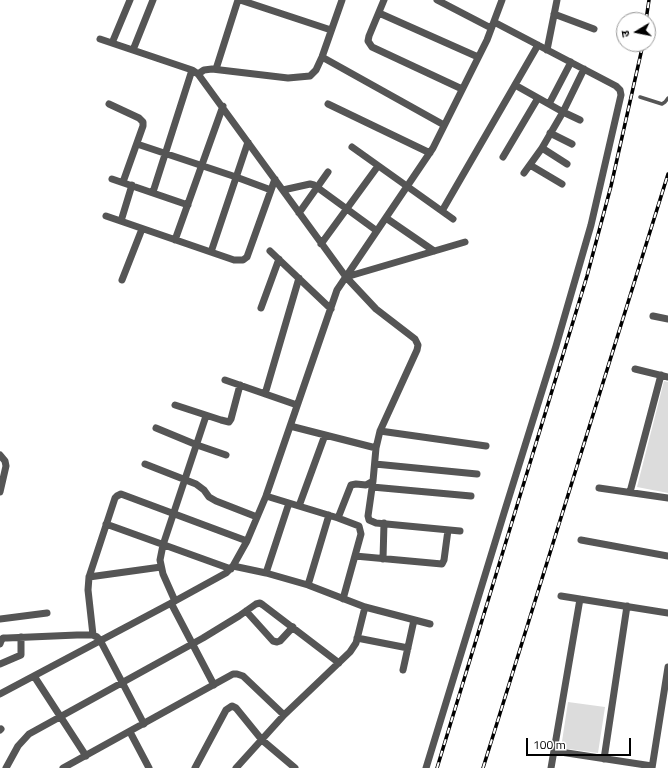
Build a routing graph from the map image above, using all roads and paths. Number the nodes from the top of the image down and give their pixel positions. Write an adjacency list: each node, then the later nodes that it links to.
1 (130, 0): 15 (street)
2 (153, 0): 17 (street)
3 (239, 0): 13 (street); 22 (street)
4 (342, 0): 13 (street)
5 (384, 0): 9 (street)
6 (437, 0): 11 (street)
7 (502, 0): 11 (street)
8 (557, 0): 10 (street)
9 (379, 13): 20 (street); 26 (street)
10 (554, 14): 12 (street); 18 (street)
11 (492, 25): 16 (street); 20 (street)
12 (594, 29)
13 (331, 30): 19 (street)
14 (100, 39): 15 (street)
15 (112, 43): 17 (street)
16 (538, 45): 18 (street); 25 (street)
17 (133, 50): 24 (street)
18 (547, 50): 21 (street)
19 (322, 57): 22 (street); 36 (street)
20 (478, 57): 26 (street)
21 (571, 62): 23 (street); 32 (street)
22 (216, 69): 24 (street)
23 (584, 69): 34 (street); 179 (street)
24 (195, 72): 33 (street); 43 (street)
25 (515, 85): 28 (street); 65 (street)
26 (462, 89): 36 (street)
27 (640, 97): 29 (lane)
28 (538, 98): 32 (street); 45 (street)
29 (668, 98)
30 (109, 104): 39 (street)
31 (328, 104): 44 (street)
32 (549, 104): 34 (street)
33 (223, 106): 38 (street); 47 (street)
34 (563, 112): 35 (street); 37 (street)
35 (580, 120)
36 (444, 125): 44 (street)
37 (550, 133): 40 (street); 42 (street)
38 (248, 142): 52 (street); 54 (street)
39 (137, 144): 43 (street); 55 (street)
40 (572, 144)
41 (352, 147): 49 (street)
42 (542, 148): 46 (street); 48 (street)
43 (165, 153): 47 (street); 62 (street)
44 (430, 153): 58 (street)
45 (503, 157)
46 (567, 164)
47 (202, 165): 52 (street); 63 (street)
48 (530, 165): 51 (street); 56 (street)
49 (378, 166): 58 (street); 64 (street)
50 (328, 172): 59 (street)
51 (524, 173)
52 (236, 176): 60 (street); 78 (street)
53 (112, 179): 55 (street)
54 (275, 179): 60 (street); 61 (street)
55 (123, 182): 57 (street)
56 (562, 184)
57 (132, 185): 62 (street); 70 (street)
58 (407, 186): 65 (street); 68 (street)
59 (317, 187): 61 (street); 64 (street); 66 (street)
60 (271, 190): 78 (street)
61 (283, 190): 66 (street)
62 (153, 192): 63 (street)
63 (188, 204): 73 (street)
64 (347, 209): 72 (street); 75 (street)
65 (442, 211): 69 (street)
66 (299, 213): 75 (street)
67 (106, 216): 70 (street)
68 (386, 218): 72 (street); 77 (street)
69 (453, 219)
70 (121, 221): 71 (street)
71 (142, 228): 73 (street); 82 (street)
72 (377, 231): 80 (street)
73 (175, 240): 78 (street)
74 (465, 242): 77 (street)
75 (322, 244): 80 (street)
76 (270, 251): 79 (street)
77 (434, 251): 80 (street)
78 (211, 252)
79 (279, 259): 81 (street); 83 (street)
80 (346, 277): 84 (street); 97 (street)
81 (299, 278): 84 (street); 91 (street)
82 (122, 280)
83 (261, 308)
84 (331, 309): 93 (street)
85 (653, 316): 86 (street)
86 (668, 320)
87 (635, 369): 88 (street)
88 (664, 376): 111 (street)
89 (225, 380): 90 (street)
90 (240, 385): 91 (street); 94 (street)
91 (265, 394): 93 (street)
92 (175, 405): 94 (street)
93 (297, 405): 95 (street)
94 (206, 416): 99 (street)
95 (290, 426): 98 (street); 112 (street)
96 (156, 428): 99 (street)
97 (380, 431): 100 (street); 101 (street)
98 (325, 434): 101 (street); 116 (street)
99 (197, 445): 103 (street); 107 (street)
100 (486, 446)
101 (376, 448): 105 (street)
102 (0, 455): 110 (street)
103 (226, 455)
104 (145, 464): 107 (street)
105 (375, 464): 106 (street); 108 (street)
106 (477, 474)
107 (185, 479): 117 (street); 119 (street)
108 (372, 484): 113 (street); 120 (street); 121 (street)
109 (599, 488): 111 (street)
110 (0, 492)
111 (630, 492): 114 (street)
112 (266, 496): 115 (street); 119 (street)
113 (471, 496)
114 (668, 498)
115 (289, 503): 116 (street); 133 (street)
116 (299, 506): 118 (street)
117 (175, 513): 122 (street); 126 (street); 127 (street)
118 (329, 515): 120 (street); 135 (street)
119 (257, 517): 126 (street)
120 (338, 518): 128 (street)
121 (384, 523): 123 (street); 130 (street)
122 (106, 524): 127 (street); 134 (street)
123 (448, 530): 124 (street); 130 (street)
124 (460, 531)
125 (581, 540): 129 (street)
126 (247, 541): 132 (street)
127 (163, 545): 131 (street); 132 (street)
128 (354, 556): 130 (street); 137 (street)
129 (668, 556)
130 (382, 559)
131 (160, 567): 134 (street); 139 (street)
132 (232, 567): 133 (street); 139 (street)
133 (266, 573): 135 (street)
134 (88, 577): 149 (street)
135 (308, 585): 137 (street)
136 (561, 596): 138 (street)
137 (343, 599): 141 (street)
138 (580, 599): 140 (street); 169 (street)
139 (173, 602): 152 (street); 154 (street)
140 (627, 606): 144 (street); 171 (street)
141 (366, 607): 146 (street); 151 (street)
142 (246, 611): 148 (street); 148 (street); 154 (street)
143 (48, 613): 145 (street)
144 (668, 613)
145 (0, 619)
146 (414, 620): 147 (street); 155 (street)
147 (430, 624)
148 (293, 627): 156 (street)
149 (93, 635): 150 (street); 152 (street)
150 (21, 637): 153 (street); 157 (street)
151 (357, 638): 155 (street); 156 (street)
152 (100, 640): 160 (street); 161 (street)
153 (0, 644)
154 (192, 644): 161 (street); 162 (street)
155 (408, 648): 159 (street)
156 (339, 663): 165 (street)
157 (0, 664)
158 (668, 667): 173 (street)
159 (403, 670)
160 (34, 676): 163 (street); 164 (street)
161 (121, 683): 164 (street); 166 (street)
162 (214, 685): 165 (street); 166 (street)
163 (0, 694)
164 (60, 716): 170 (street); 174 (street)
165 (284, 716): 168 (street)
166 (144, 724): 167 (street)
167 (130, 732): 170 (street); 176 (street)
168 (262, 740): 172 (street); 177 (street); 178 (street)
169 (554, 751): 171 (street); 180 (street)
170 (86, 756): 175 (street)
171 (604, 759): 173 (street)
172 (238, 767)
173 (652, 767)
174 (6, 768)
175 (63, 768)
176 (149, 768)
177 (195, 768)
178 (295, 768)
179 (426, 768)
180 (551, 768)

